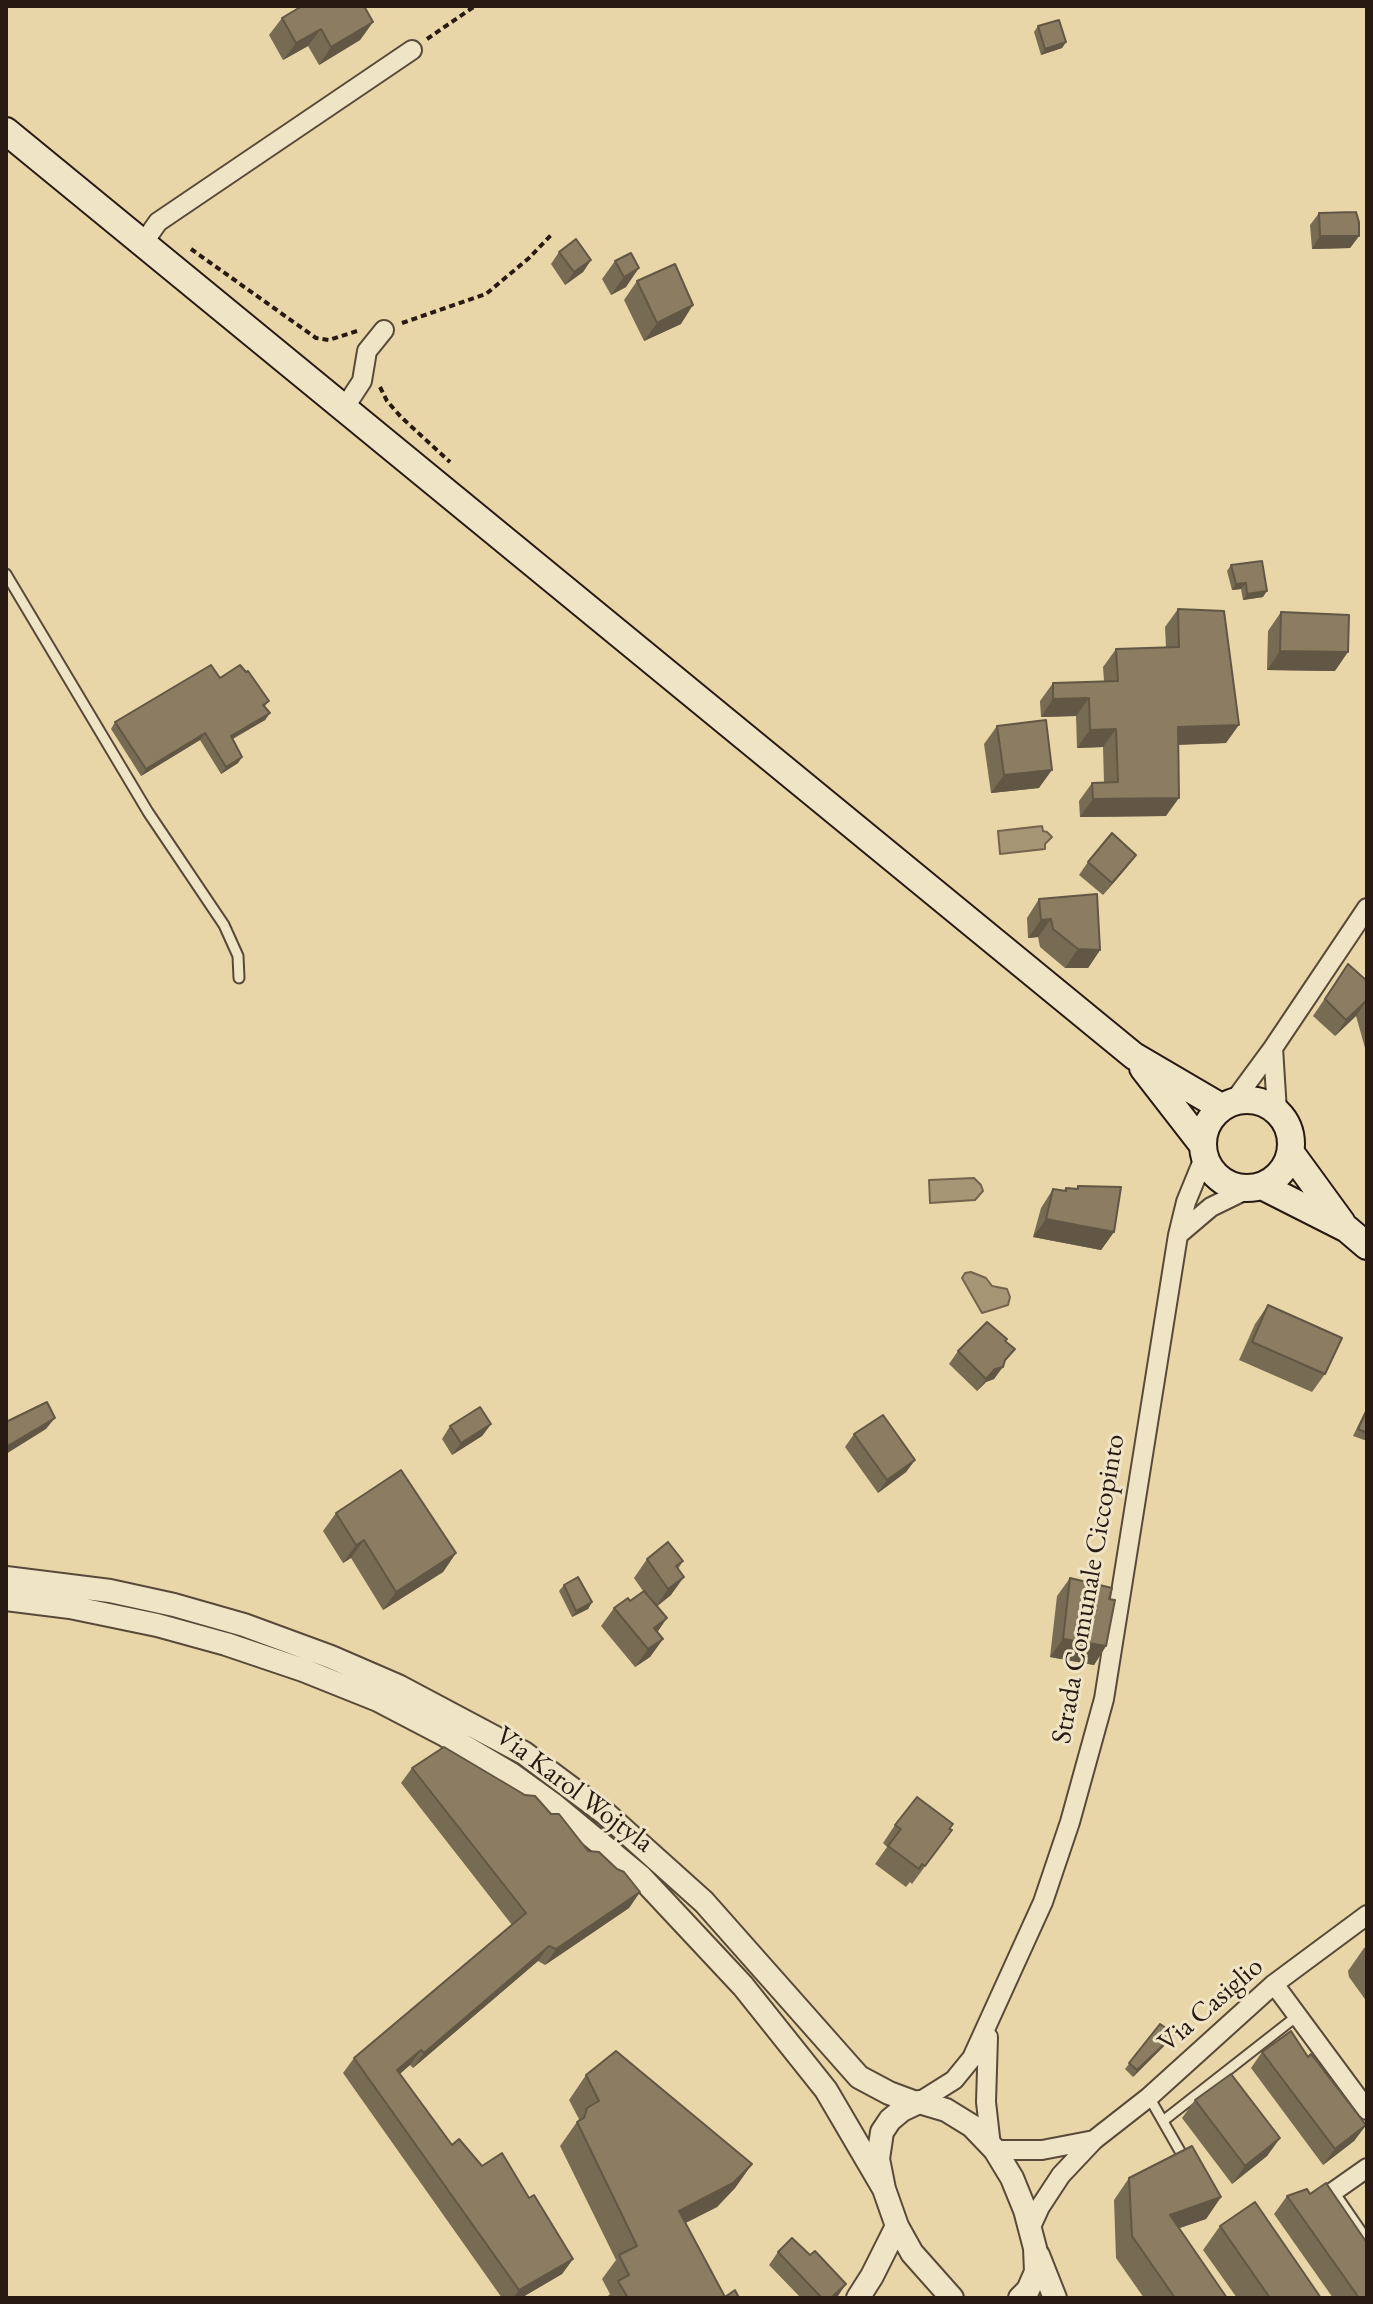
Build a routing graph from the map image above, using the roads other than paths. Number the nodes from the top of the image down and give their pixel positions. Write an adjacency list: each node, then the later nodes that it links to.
1 (412, 50): 3 (street)
2 (6, 131): 3 (main road)
3 (144, 242): 5 (main road)
4 (384, 330): 5 (street)
5 (343, 410): 10 (main road)
6 (6, 574): 8 (lane)
7 (1367, 908): 9 (street)
8 (239, 978)
9 (1273, 1048): 11 (street); 12 (street)
10 (1134, 1056): 11 (main road); 13 (main road)
11 (1227, 1104): 12 (main road); 13 (main road)
12 (1277, 1111): 14 (main road)
13 (1203, 1151): 15 (main road); 17 (street, Strada Comunale Ciccopinto)
14 (1291, 1153): 15 (main road); 16 (main road)
15 (1255, 1187): 16 (main road); 17 (street)
16 (1347, 1229): 18 (main road)
17 (1178, 1235): 24 (street, Strada Comunale Ciccopinto)
18 (1367, 1246)
19 (6, 1578): 28 (street, Via Karol Wojtyla)
20 (6, 1599): 35 (street, Via Karol Wojtyla)
21 (1367, 1915): 22 (street, Via Casiglio)
22 (1274, 1984): 23 (street); 27 (street, Via Casiglio)
23 (1297, 2016): 25 (lane); 29 (street)
24 (991, 2018): 28 (street, Strada Comunale Ciccopinto); 32 (street, Strada Comunale Ciccopinto)
25 (1223, 2074): 26 (lane); 30 (lane)
26 (1231, 2085)
27 (1149, 2097): 30 (lane); 31 (street, Via Casiglio)
28 (917, 2103): 32 (street, Via Karol Wojtyla); 35 (street)
29 (1367, 2110)
30 (1163, 2121): 34 (lane)
31 (1094, 2140): 32 (street, Via Casiglio); 37 (street, Via Casiglio)
32 (993, 2148): 37 (street, Via Karol Wojtyla)
33 (1367, 2168): 38 (street)
34 (1193, 2176)
35 (884, 2189): 36 (street)
36 (897, 2226): 39 (street); 40 (street)
37 (1033, 2238): 41 (street); 42 (street, Via Karol Wojtyla)
38 (1367, 2248)
39 (858, 2298)
40 (952, 2298)
41 (1020, 2298)
42 (1055, 2298)

